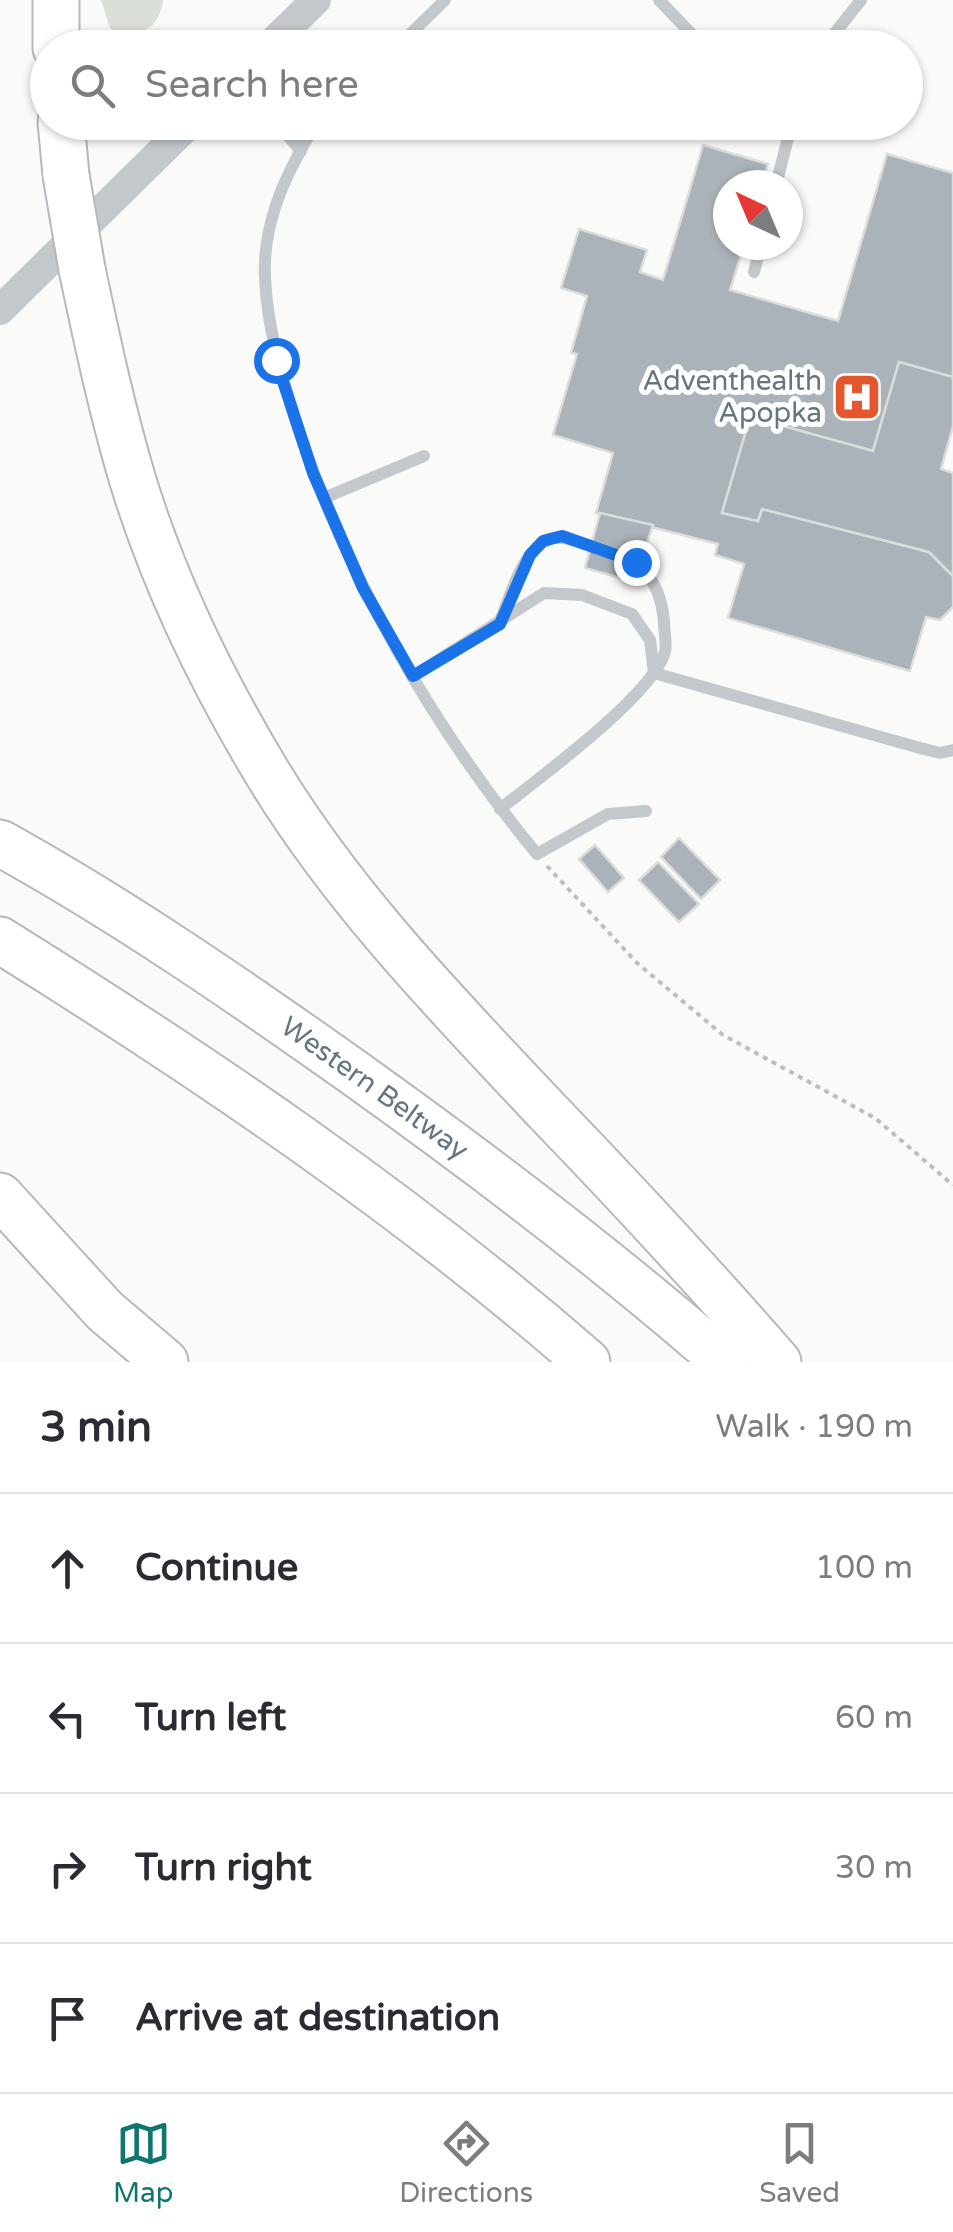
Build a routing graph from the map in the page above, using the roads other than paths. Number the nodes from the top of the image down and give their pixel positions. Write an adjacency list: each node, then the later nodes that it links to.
1 (56, 0): 6 (highway)
2 (316, 0): 7 (street)
3 (445, 0): 8 (lane)
4 (659, 0): 9 (lane)
5 (861, 0): 10 (lane)
6 (56, 30)
7 (285, 30)
8 (414, 30)
9 (688, 30)
10 (837, 30)
11 (63, 140): 35 (highway, bridge)
12 (173, 140): 20 (street)
13 (291, 140): 16 (lane)
14 (307, 140): 16 (lane)
15 (787, 140): 17 (lane)
16 (300, 151): 22 (lane)
17 (780, 170)
18 (757, 260): 19 (lane)
19 (754, 272)
20 (0, 310)
21 (424, 456): 22 (lane)
22 (324, 498): 25 (lane)
23 (500, 624): 24 (lane); 24 (lane); 25 (lane)
24 (654, 673): 26 (lane); 27 (lane)
25 (413, 676): 27 (lane)
26 (953, 750)
27 (500, 809): 28 (lane)
28 (646, 811)
29 (0, 843): 34 (highway, Western Beltway)
30 (0, 940): 33 (highway)
31 (0, 1196): 32 (highway)
32 (165, 1362)
33 (588, 1362)
34 (725, 1362)
35 (778, 1362)

